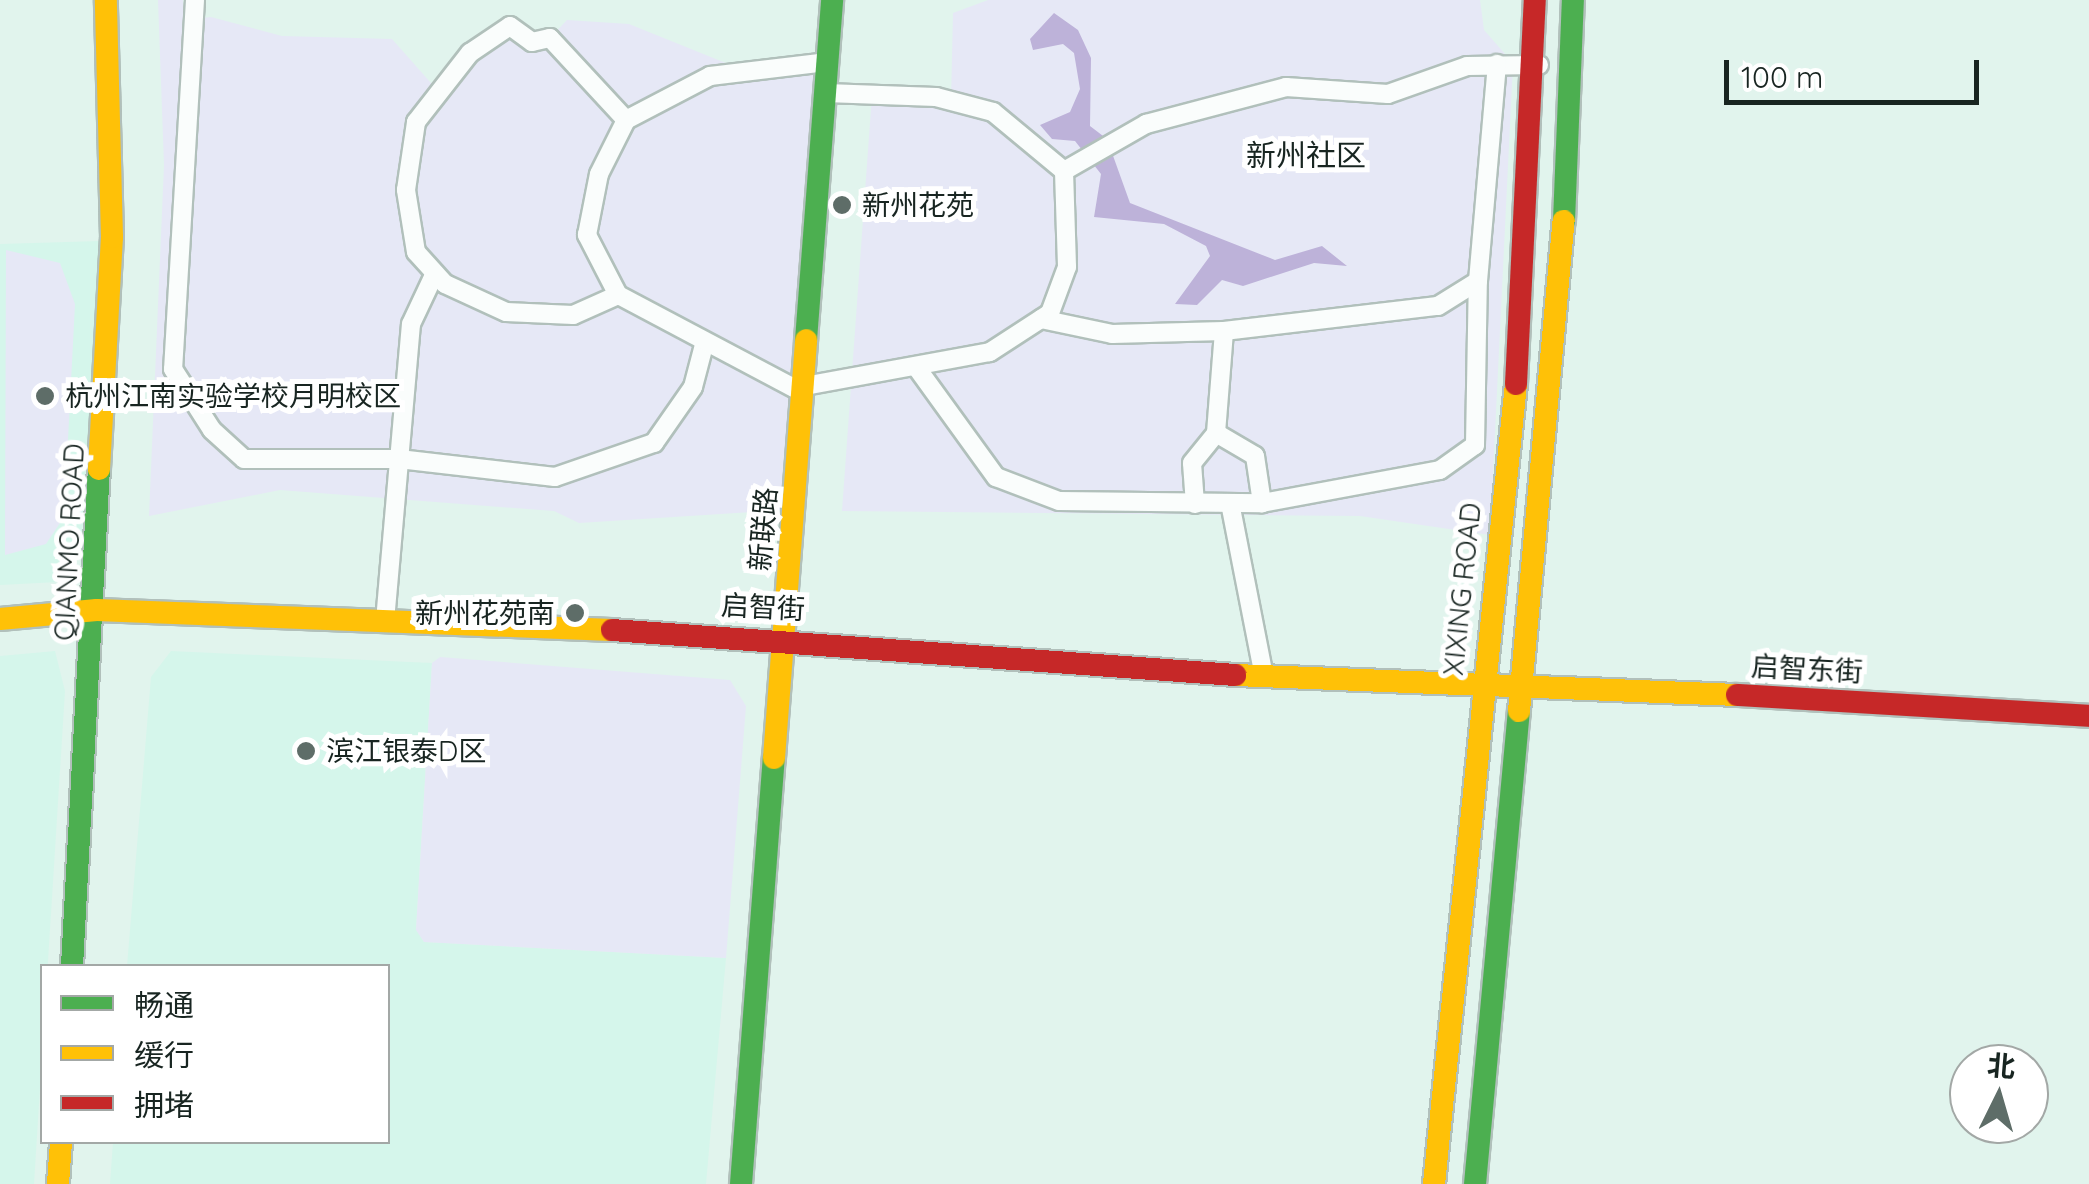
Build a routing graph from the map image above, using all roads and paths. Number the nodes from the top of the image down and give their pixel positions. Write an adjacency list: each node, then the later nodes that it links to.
1 (106, 0): 25 (street, QIANMO ROAD)
2 (195, 0): 21 (street)
3 (832, 0): 6 (street, 新联路)
4 (1535, 0): 8 (street, XIXING ROAD)
5 (1573, 0): 30 (street)
6 (828, 62): 9 (street, 新联路); 10 (street)
7 (1497, 64): 8 (street); 11 (street); 13 (street)
8 (1538, 65): 31 (street, XIXING ROAD)
9 (826, 93): 11 (street); 19 (street, 新联路)
10 (626, 120): 12 (street); 14 (street)
11 (1064, 172): 15 (street)
12 (435, 273): 14 (street); 21 (street)
13 (1478, 281): 16 (street); 22 (street)
14 (618, 295): 17 (street)
15 (1040, 319): 16 (street); 18 (street)
16 (1224, 331): 20 (street)
17 (704, 345): 19 (street); 21 (street)
18 (917, 368): 19 (street); 24 (street)
19 (806, 388): 28 (street, 新联路)
20 (1216, 433): 22 (street); 24 (street)
21 (399, 459): 27 (street)
22 (1262, 502): 23 (street)
23 (1230, 503): 24 (street); 29 (street)
24 (1195, 504)
25 (97, 610): 26 (street, 启智街); 27 (street, 启智街); 33 (street, QIANMO ROAD)
26 (0, 619)
27 (384, 621): 28 (street, 启智街)
28 (783, 637): 29 (street, 启智街); 36 (street, 新联路)
29 (1264, 677): 31 (street, 启智街)
30 (1522, 682): 31 (street, 启智街); 32 (street, 启智东街); 38 (street)
31 (1481, 683): 37 (street, XIXING ROAD)
32 (2089, 716)
33 (72, 964)
34 (61, 1144): 35 (street)
35 (58, 1184)
36 (741, 1184)
37 (1434, 1184)
38 (1475, 1184)

